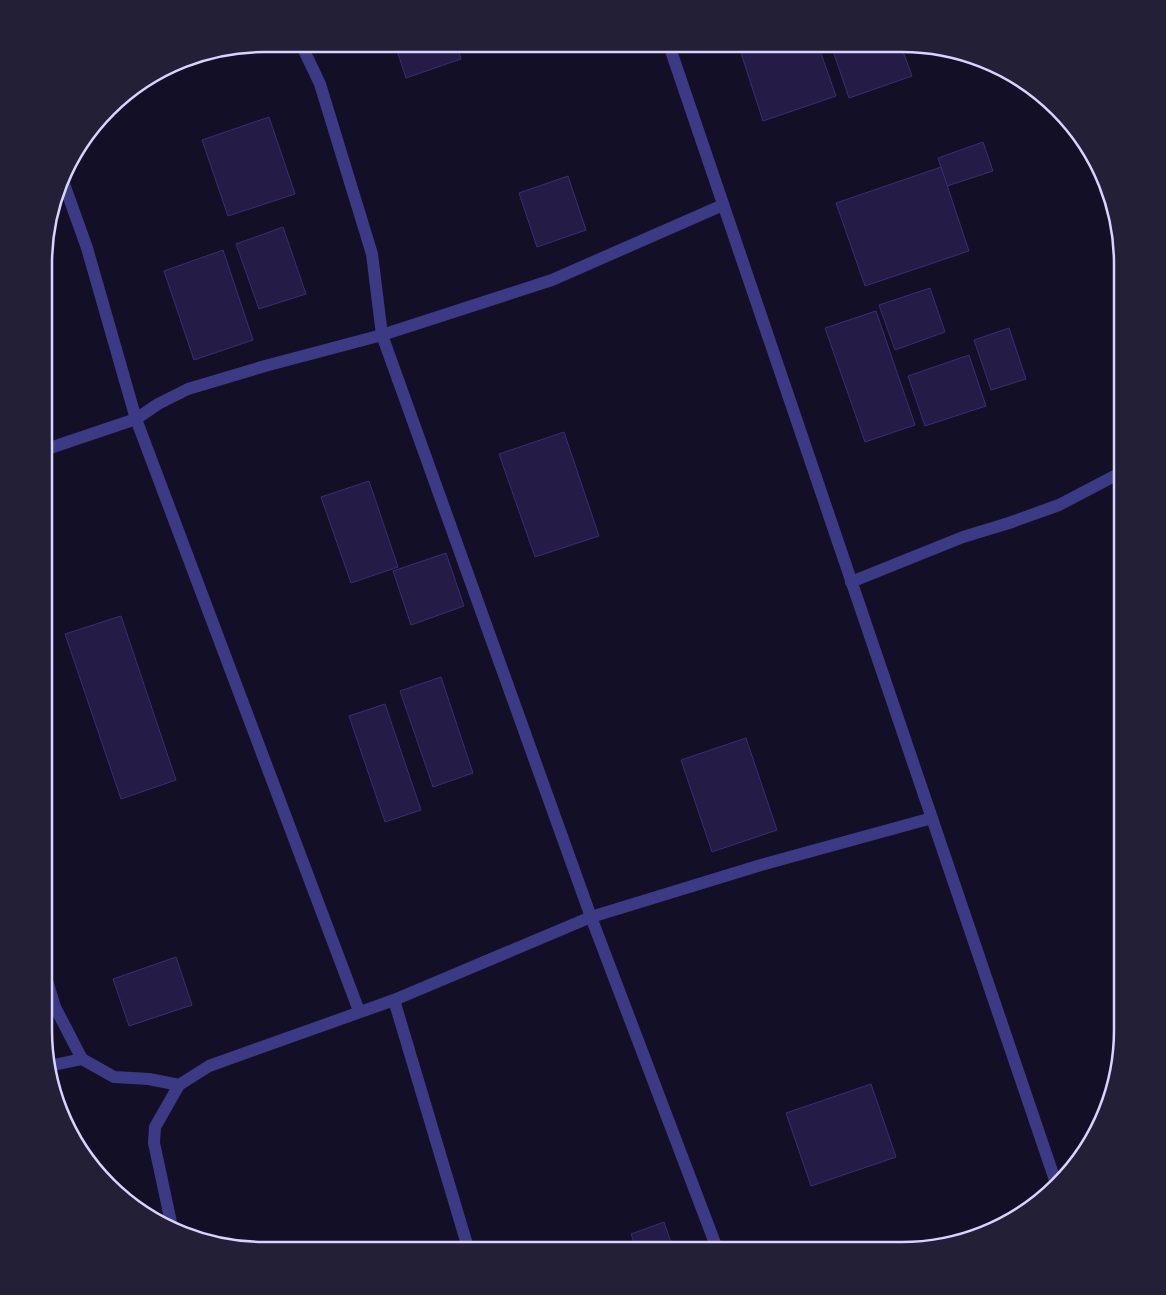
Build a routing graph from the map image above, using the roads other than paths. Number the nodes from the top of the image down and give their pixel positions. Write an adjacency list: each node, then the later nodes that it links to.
1 (305, 52): 5 (street)
2 (671, 52): 4 (street)
3 (66, 190): 6 (street)
4 (722, 205): 5 (street); 9 (street)
5 (382, 335): 6 (street); 11 (street)
6 (136, 420): 7 (street); 14 (street)
7 (52, 447)
8 (1114, 476): 9 (street)
9 (852, 582): 10 (street)
10 (932, 818): 11 (street); 18 (street)
11 (591, 917): 13 (street); 21 (street)
12 (52, 997): 15 (street)
13 (394, 1000): 14 (street); 20 (street)
14 (360, 1011): 17 (street)
15 (82, 1060): 16 (street); 17 (street)
16 (55, 1065)
17 (180, 1085): 19 (street)
18 (1054, 1177)
19 (171, 1221)
20 (466, 1242)
21 (715, 1242)

